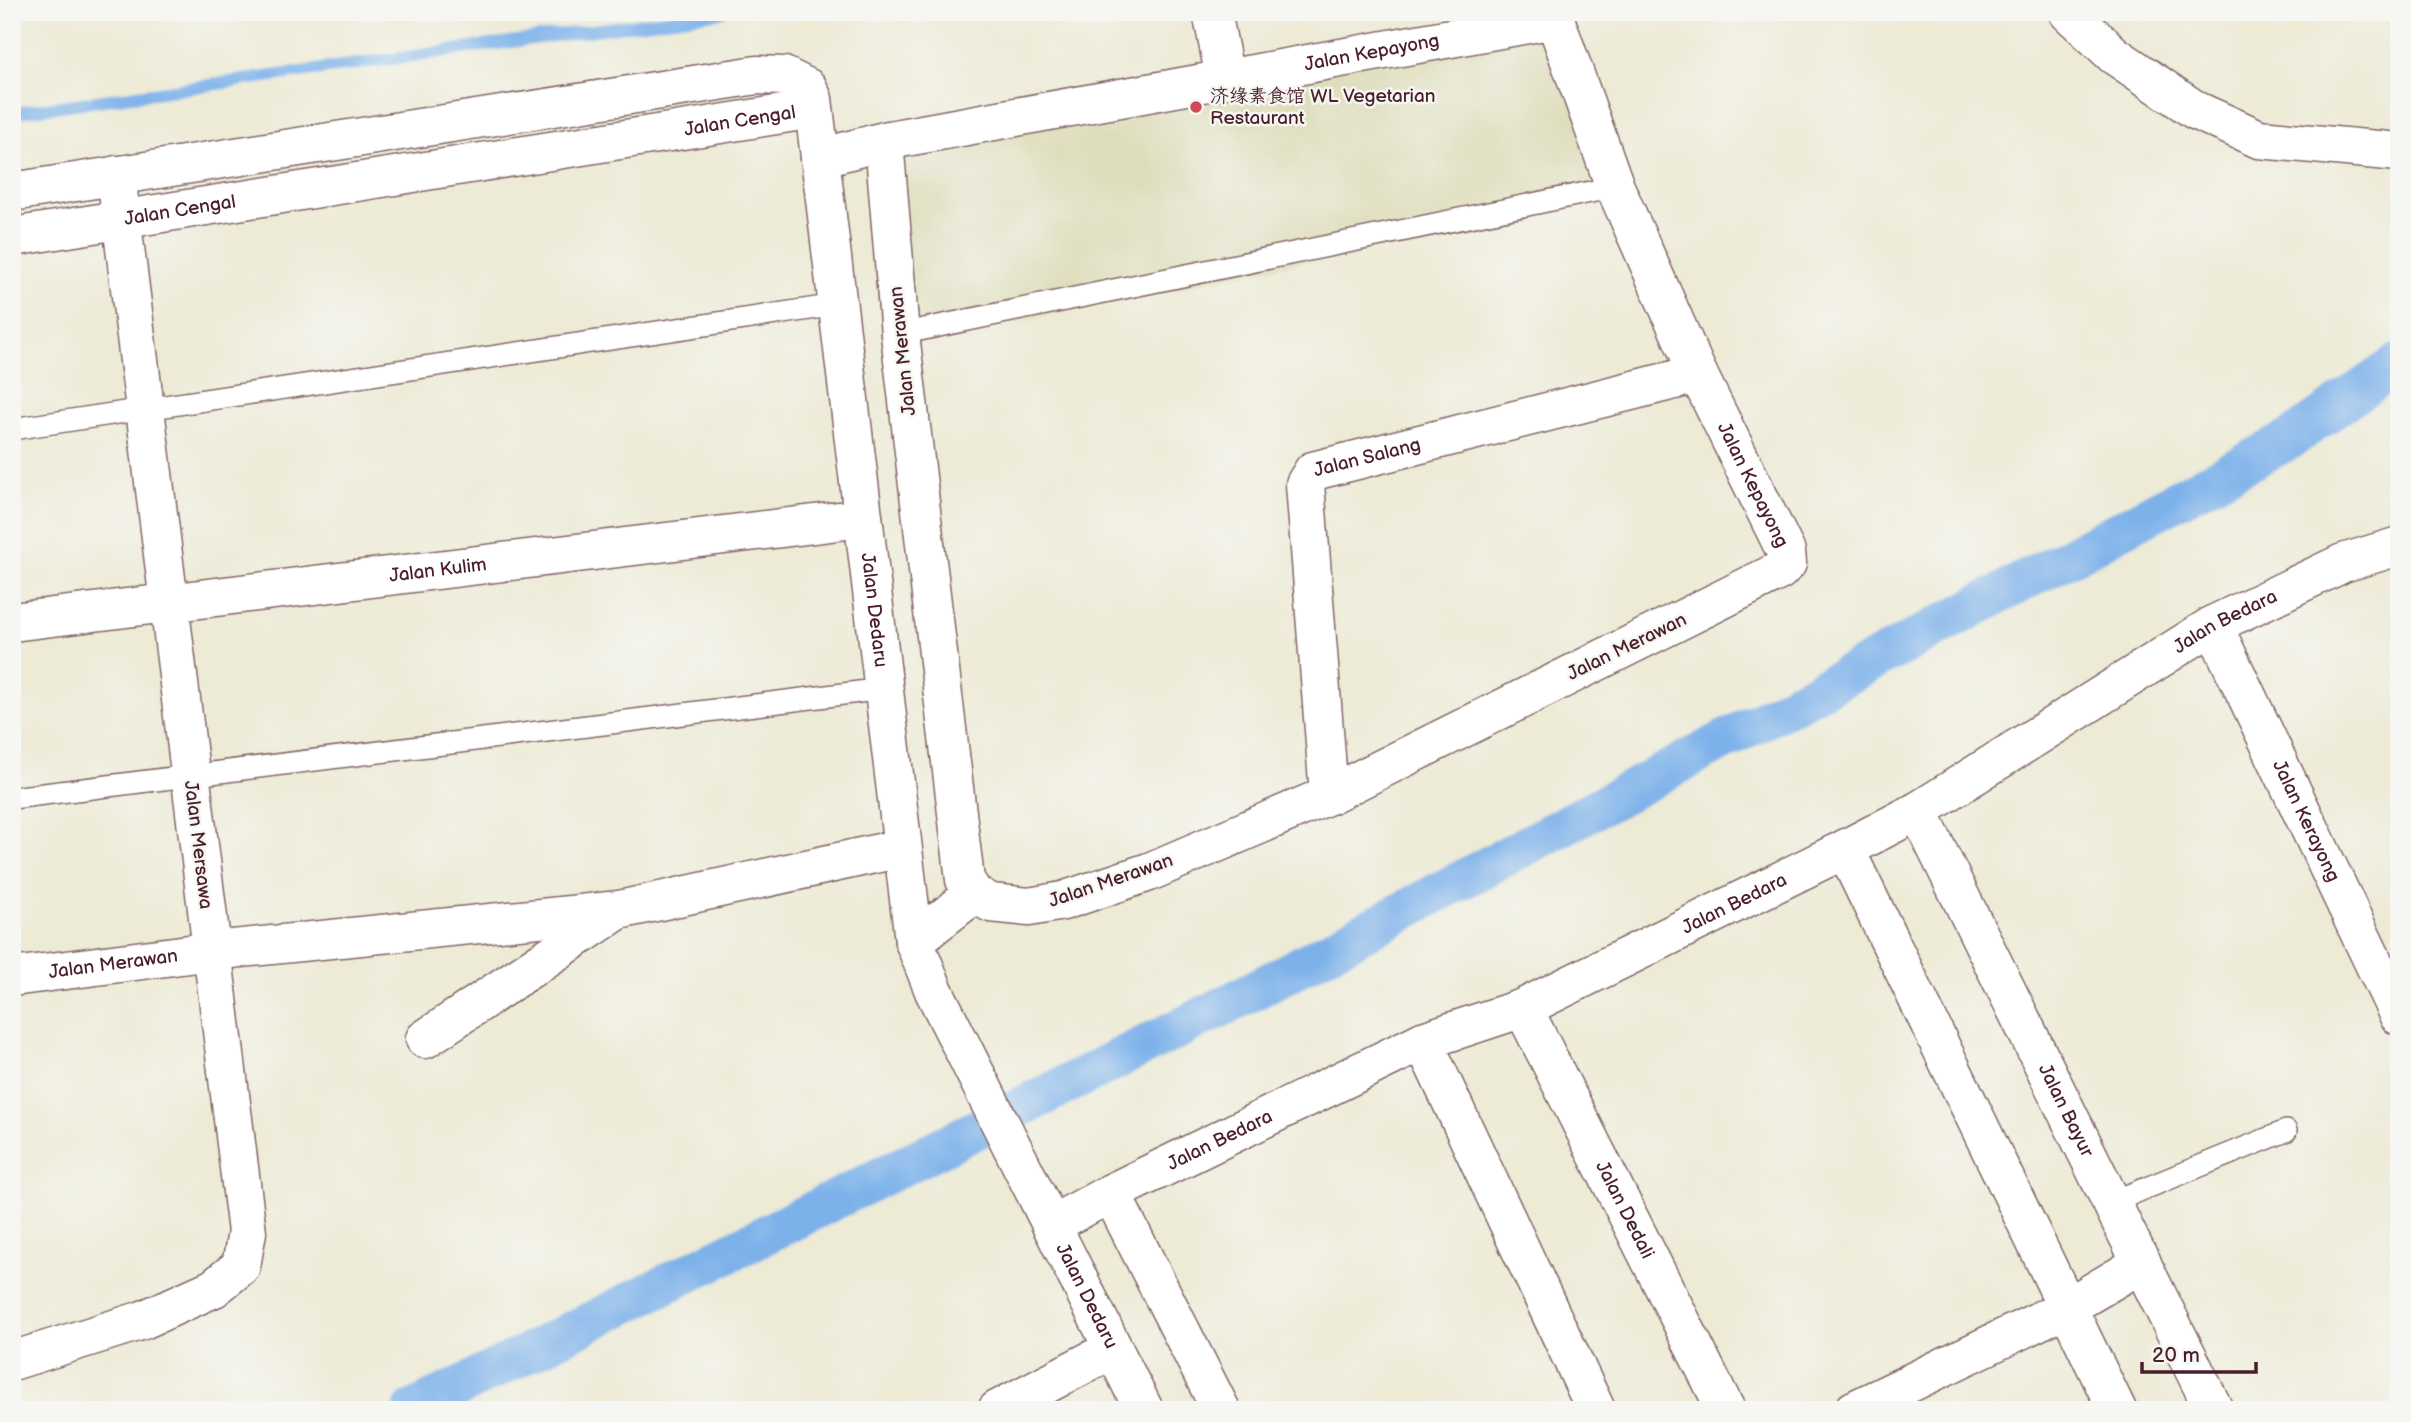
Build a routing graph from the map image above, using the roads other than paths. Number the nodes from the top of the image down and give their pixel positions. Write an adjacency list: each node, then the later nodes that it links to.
1 (1212, 12): 4 (street)
2 (2068, 12): 7 (street)
3 (1563, 16): 4 (street, Jalan Kepayong); 10 (street, Jalan Kepayong)
4 (1225, 78): 6 (street, Jalan Kepayong)
5 (814, 109): 8 (street, Jalan Dedaru); 9 (street, Jalan Cengal); 12 (street, Jalan Cengal)
6 (884, 141): 8 (street, Jalan Kepayong); 15 (street, Jalan Merawan)
7 (2399, 152)
8 (820, 159): 14 (street, Jalan Dedaru)
9 (116, 175): 11 (street, Jalan Cengal); 12 (street, Jalan Mersawa)
10 (1615, 187): 15 (lane); 16 (street, Jalan Kepayong)
11 (12, 192)
12 (122, 220): 13 (street, Jalan Cengal); 17 (street, Jalan Mersawa)
13 (12, 237)
14 (837, 305): 17 (lane); 19 (street, Jalan Dedaru)
15 (900, 334): 32 (street, Jalan Merawan)
16 (1698, 374): 21 (street, Jalan Kepayong); 27 (street, Jalan Salang)
17 (145, 409): 18 (lane); 22 (street, Jalan Mersawa)
18 (12, 429)
19 (863, 518): 22 (street, Jalan Kulim); 25 (street, Jalan Dedaru)
20 (2399, 546): 24 (street, Jalan Bedara)
21 (1779, 571): 27 (street, Jalan Merawan)
22 (169, 601): 23 (street, Jalan Kulim); 26 (street, Jalan Mersawa)
23 (12, 622)
24 (2213, 625): 29 (street, Jalan Bedara); 38 (street, Jalan Kerayong)
25 (883, 689): 26 (lane); 30 (street, Jalan Dedaru)
26 (190, 777): 28 (lane); 35 (street, Jalan Mersawa)
27 (1329, 795): 32 (street, Jalan Merawan)
28 (12, 798)
29 (1918, 811): 31 (street, Jalan Bedara); 43 (street, Jalan Bayur)
30 (902, 848): 33 (street); 34 (street, Jalan Dedaru)
31 (1844, 849): 37 (street, Jalan Bedara); 46 (street)
32 (974, 894): 34 (street)
33 (619, 910): 35 (street, Jalan Merawan); 39 (street)
34 (914, 941): 44 (street, Jalan Dedaru)
35 (212, 951): 36 (street, Jalan Merawan); 48 (street, Jalan Mersawa)
36 (12, 977)
37 (1523, 1008): 40 (street, Jalan Bedara); 53 (street, Jalan Dedali)
38 (2399, 1016)
39 (425, 1039)
40 (1423, 1041): 42 (street, Jalan Bedara); 52 (street)
41 (2286, 1131): 43 (lane)
42 (1111, 1193): 44 (street, Jalan Bedara); 51 (street)
43 (2112, 1202): 45 (street, Jalan Bayur)
44 (1051, 1225): 47 (street, Jalan Dedaru)
45 (2142, 1263): 46 (street); 56 (street, Jalan Bayur)
46 (2066, 1308): 54 (street); 55 (street)
47 (1114, 1349): 49 (street); 50 (street, Jalan Dedaru)
48 (12, 1361)
49 (997, 1410)
50 (1144, 1410)
51 (1221, 1410)
52 (1596, 1410)
53 (1726, 1410)
54 (1854, 1410)
55 (2117, 1410)
56 (2214, 1410)

